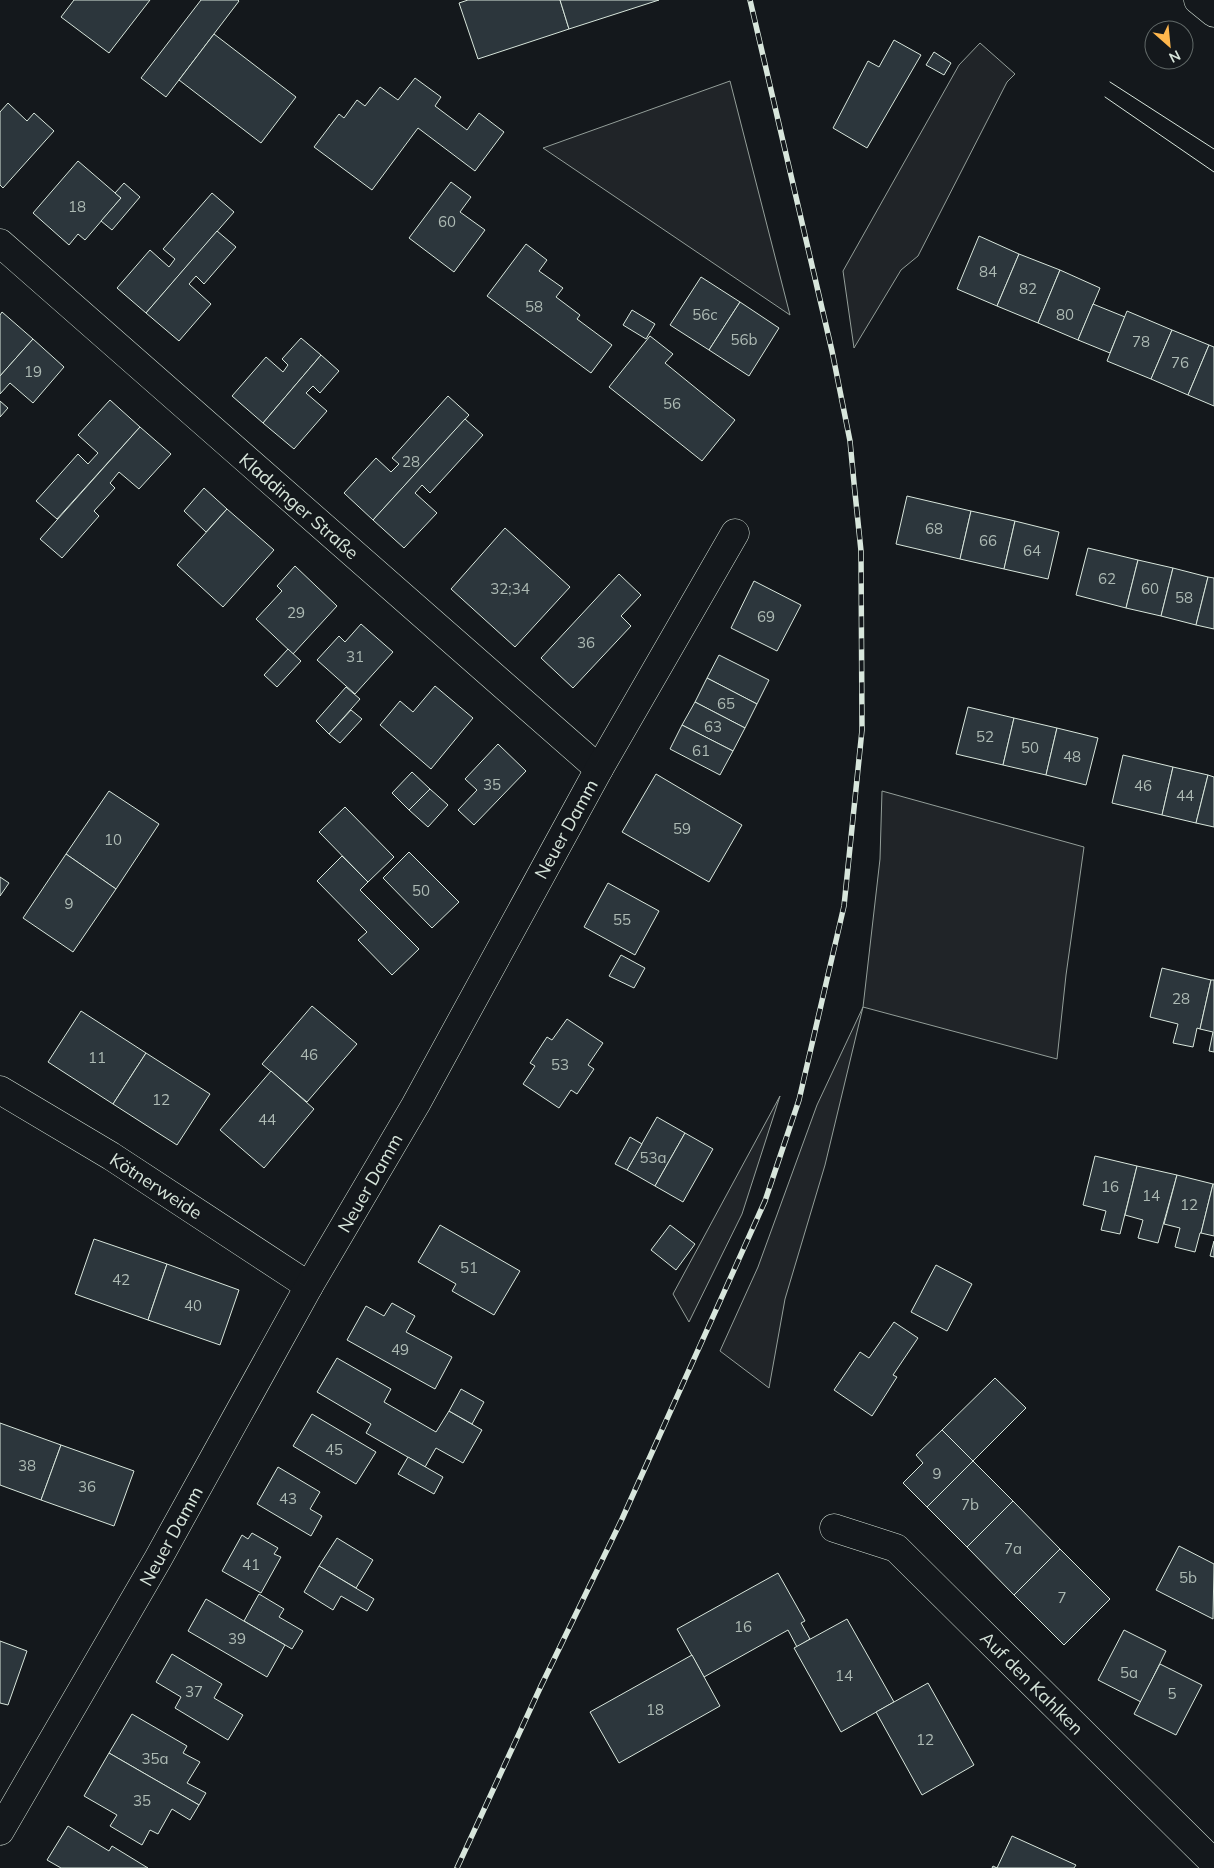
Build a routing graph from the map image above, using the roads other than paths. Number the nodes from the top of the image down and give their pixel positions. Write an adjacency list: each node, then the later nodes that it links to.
1 (1198, 0): 2 (street)
2 (1214, 13)
3 (0, 244): 5 (street, Kladdinger Straße)
4 (735, 533): 5 (street, Neuer Damm)
5 (599, 770): 7 (street, Neuer Damm)
6 (0, 1090): 7 (street, Kötnerweide)
7 (309, 1286): 9 (street, Neuer Damm)
8 (834, 1528): 10 (street, Auf den Kahlken)
9 (0, 1831)
10 (1214, 1863)

